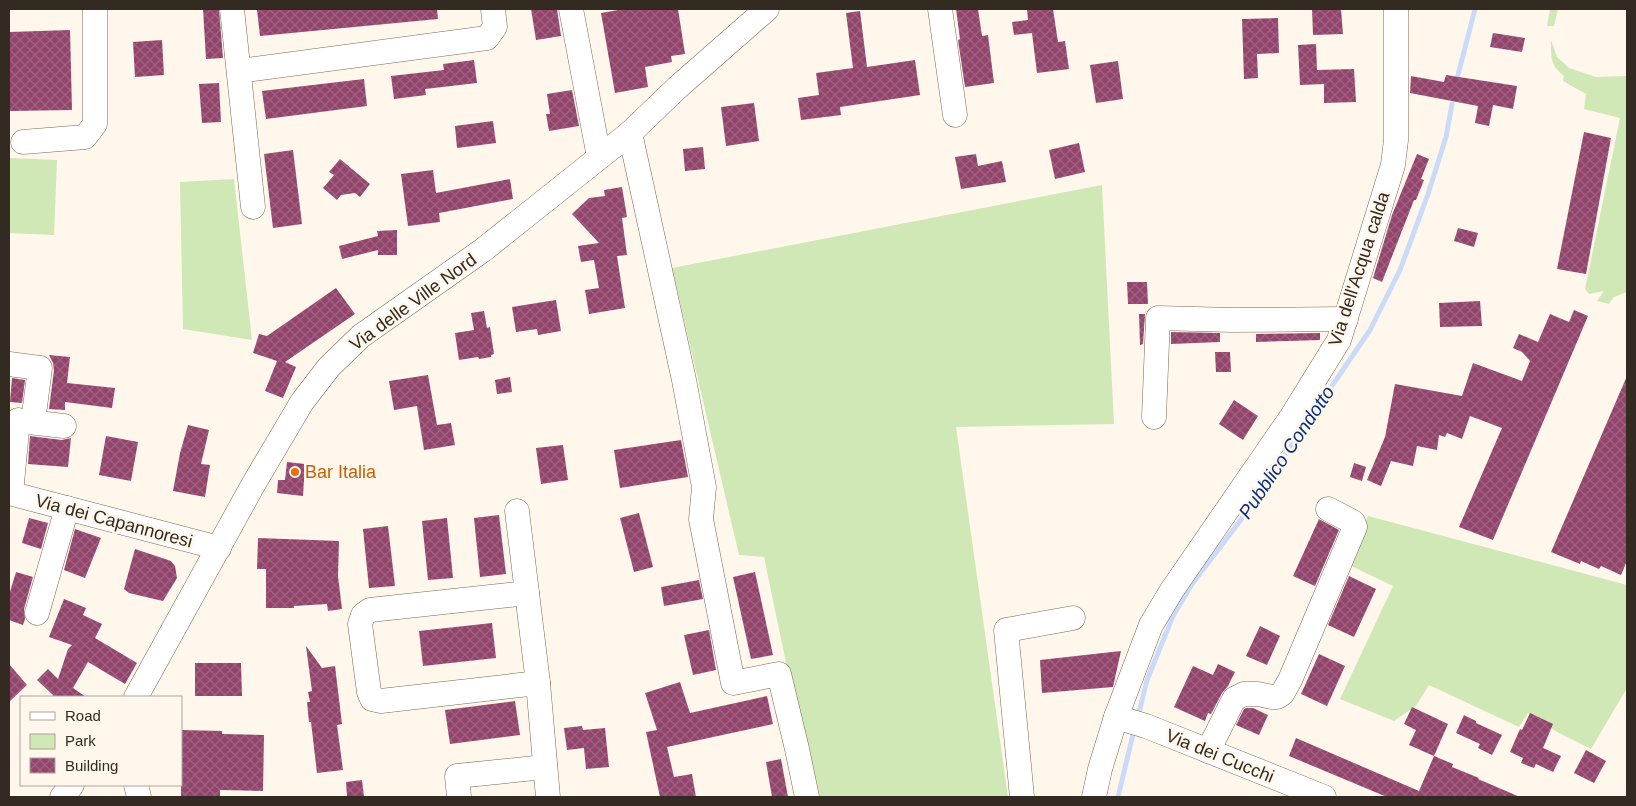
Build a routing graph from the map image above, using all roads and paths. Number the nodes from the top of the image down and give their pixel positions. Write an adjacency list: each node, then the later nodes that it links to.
1 (95, 9): 11 (street)
2 (232, 9): 8 (street)
3 (493, 9): 8 (street)
4 (571, 9): 12 (street)
5 (767, 9): 10 (street, Via delle Ville Nord)
6 (940, 9): 9 (street)
7 (1396, 9): 14 (street, Via dell'Acqua calda)
8 (239, 70): 13 (street)
9 (954, 115)
10 (630, 133): 12 (street, Via delle Ville Nord); 37 (street)
11 (23, 142)
12 (599, 157): 23 (street, Via delle Ville Nord)
13 (253, 207)
14 (1346, 319): 16 (street); 29 (street, Via dell'Acqua calda)
15 (9, 364): 17 (street)
16 (1154, 418)
17 (20, 421): 18 (street); 19 (street)
18 (64, 426)
19 (10, 493): 20 (street, Via dei Capannoresi)
20 (68, 508): 23 (street, Via dei Capannoresi); 25 (street)
21 (1328, 509): 30 (street)
22 (517, 511): 24 (street)
23 (219, 548): 28 (street, Via delle Ville Nord)
24 (527, 594): 27 (street); 27 (street)
25 (37, 613)
26 (1073, 618): 38 (street)
27 (538, 683): 31 (street)
28 (137, 696)
29 (1116, 717): 30 (street, Via dei Cucchi); 33 (street, Via dell'Acqua calda)
30 (1208, 751): 39 (street, Via dei Cucchi)
31 (545, 767): 35 (street); 36 (street)
32 (71, 786): 34 (street)
33 (1102, 796)
34 (62, 797)
35 (459, 797)
36 (548, 797)
37 (807, 797)
38 (1022, 797)
39 (1324, 797)

